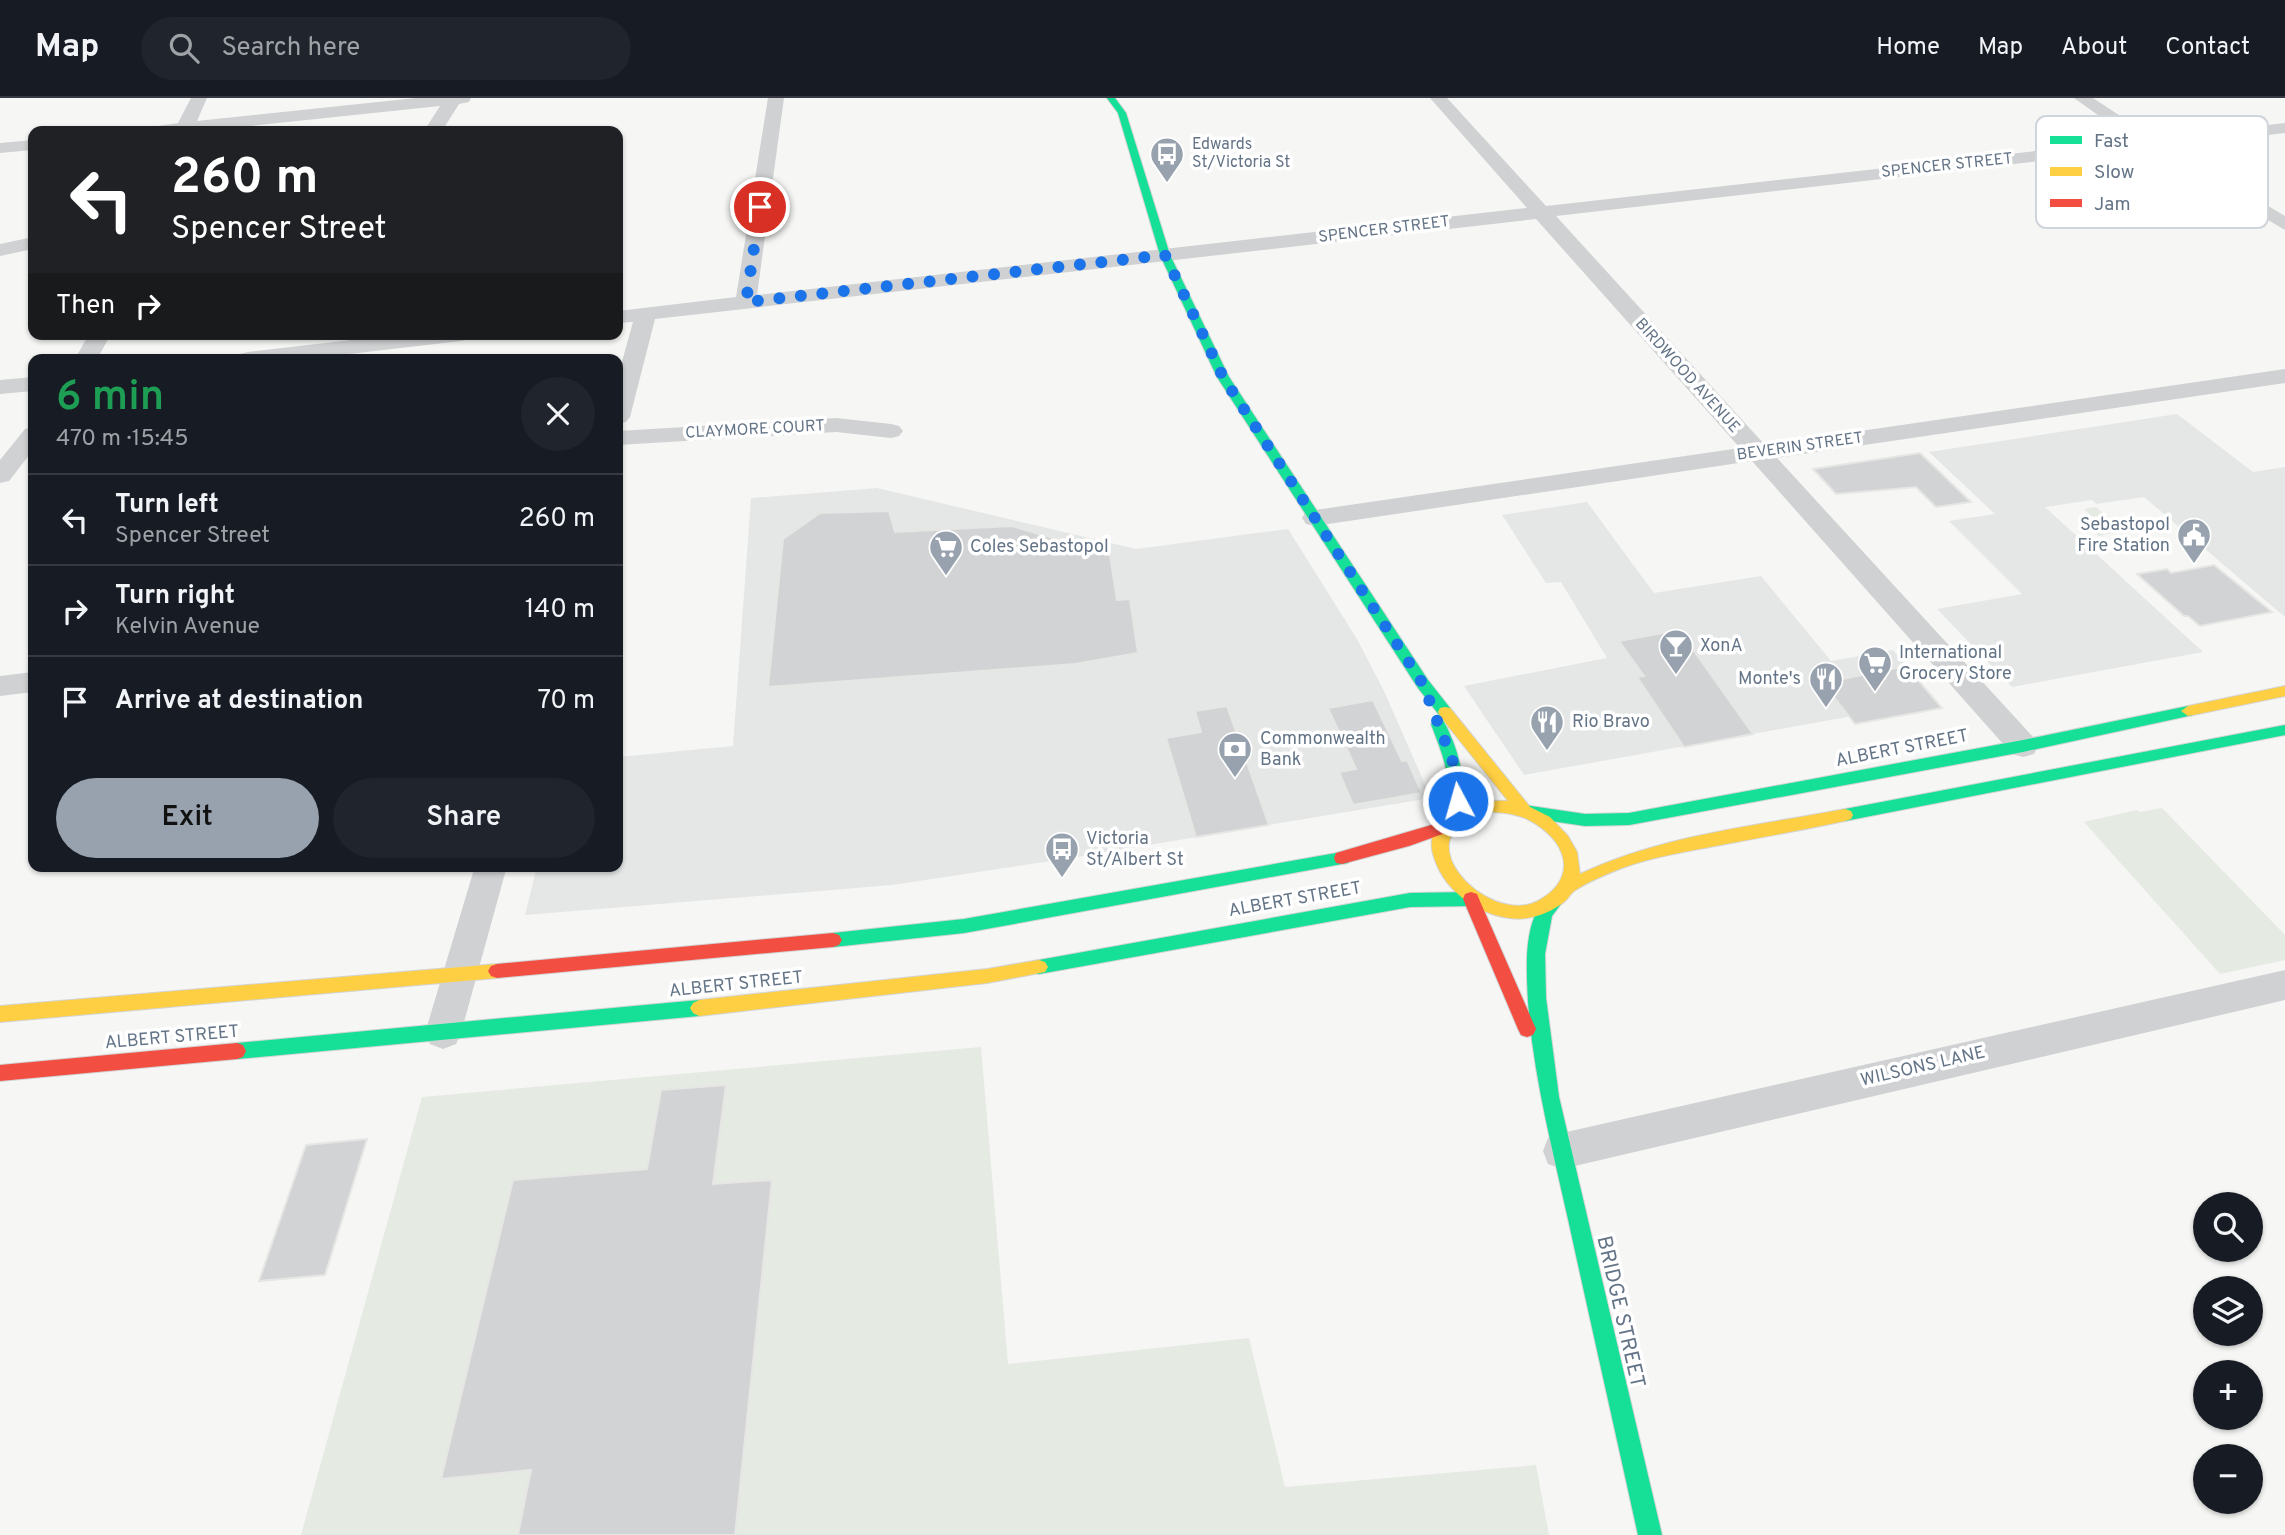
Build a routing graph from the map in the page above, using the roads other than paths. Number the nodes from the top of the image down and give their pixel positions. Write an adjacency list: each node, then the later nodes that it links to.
1 (199, 98): 9 (street)
2 (776, 98): 21 (street)
3 (1111, 98): 7 (main road)
4 (1438, 98): 15 (street, BIRDWOOD AVENUE)
5 (2082, 98): 8 (street)
6 (458, 99): 10 (street); 11 (street)
7 (1124, 106): 20 (main road)
8 (2109, 116)
9 (186, 126)
10 (204, 126)
11 (437, 126)
12 (28, 145): 13 (street)
13 (0, 148)
14 (2036, 156): 15 (street, SPENCER STREET)
15 (1540, 212): 20 (street, SPENCER STREET); 35 (street, BIRDWOOD AVENUE)
16 (2268, 214): 17 (street)
17 (2285, 224)
18 (28, 244): 19 (street)
19 (0, 250)
20 (1165, 255): 21 (street, SPENCER STREET); 37 (main road)
21 (746, 302): 22 (street, SPENCER STREET)
22 (646, 313): 23 (street, SPENCER STREET); 31 (street)
23 (623, 316)
24 (424, 340): 26 (street)
25 (308, 343): 26 (street); 27 (street)
26 (345, 353)
27 (267, 354)
28 (2285, 376): 35 (street, BEVERIN STREET)
29 (28, 384): 30 (street)
30 (0, 387)
31 (623, 398)
32 (891, 431): 33 (street, CLAYMORE COURT)
33 (623, 438)
34 (28, 440): 36 (street)
35 (1757, 454): 37 (street, BEVERIN STREET); 43 (street, BIRDWOOD AVENUE)
36 (0, 476)
37 (1315, 518): 39 (main road)
38 (28, 683): 40 (street)
39 (1423, 684): 44 (main road); 45 (main road)
40 (0, 686)
41 (2285, 691): 43 (main road, ALBERT STREET)
42 (2285, 730): 47 (main road)
43 (2023, 746): 44 (main road, ALBERT STREET)
44 (1524, 811): 45 (main road); 47 (main road)
45 (1449, 823): 48 (main road); 50 (main road, ALBERT STREET)
46 (489, 872): 50 (street)
47 (1569, 886): 49 (main road)
48 (1471, 899): 49 (main road); 53 (main road, ALBERT STREET); 55 (main road)
49 (1553, 904): 55 (main road)
50 (460, 975): 52 (main road, ALBERT STREET); 53 (street)
51 (2285, 985): 56 (street, WILSONS LANE)
52 (0, 1014)
53 (443, 1033): 54 (main road, ALBERT STREET)
54 (0, 1073)
55 (1550, 1097): 56 (main road, BRIDGE STREET)
56 (1562, 1151): 57 (main road, BRIDGE STREET)
57 (1650, 1535)

